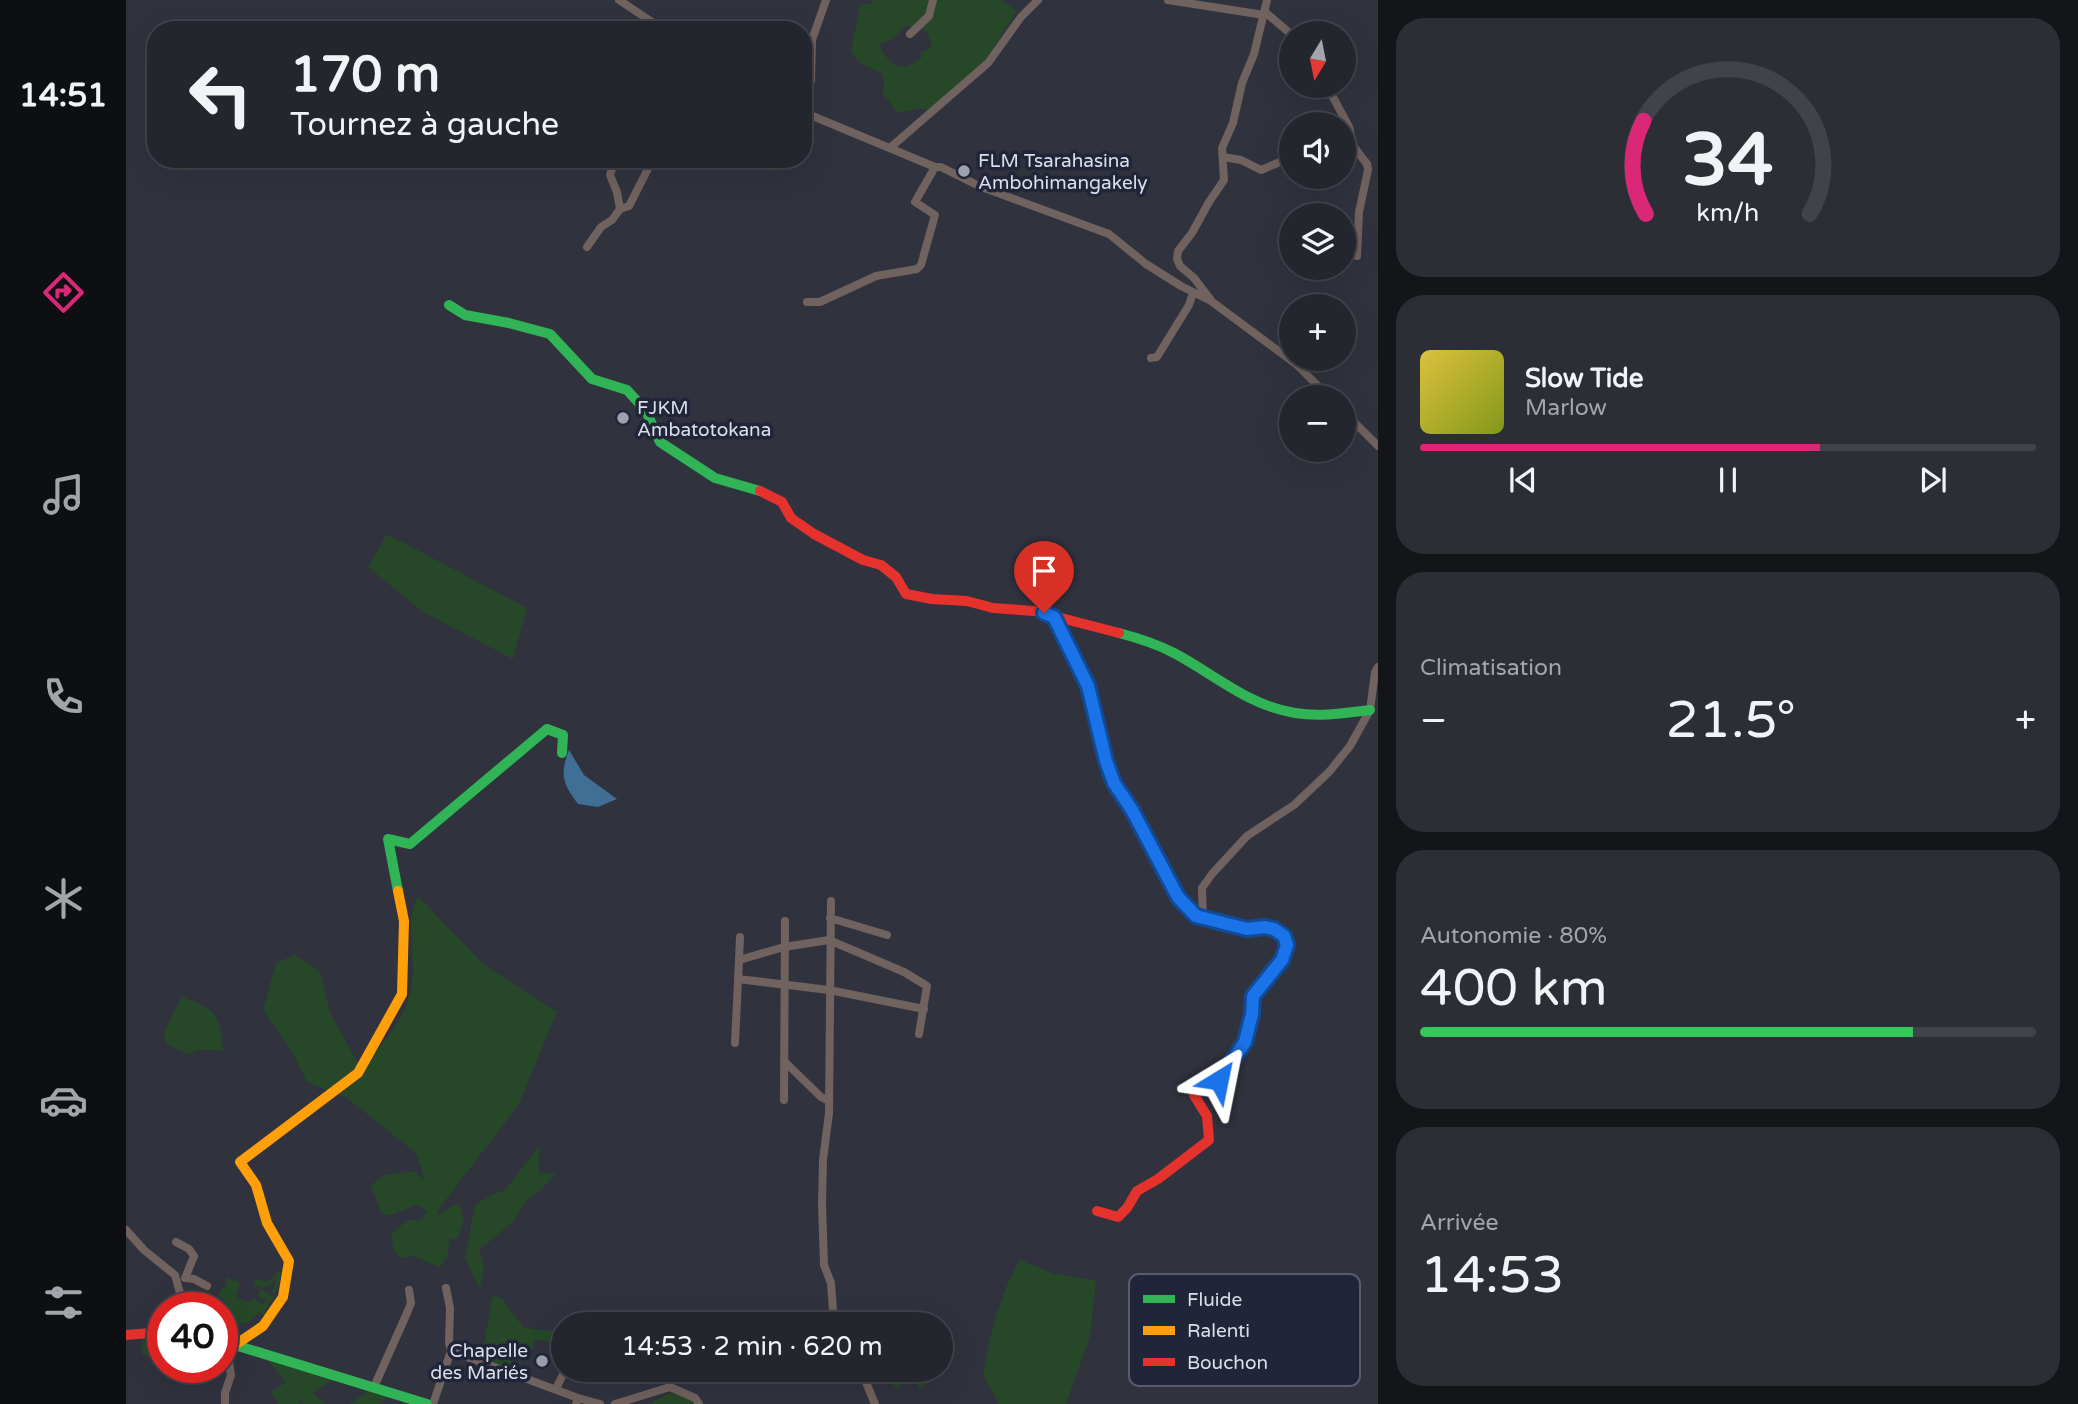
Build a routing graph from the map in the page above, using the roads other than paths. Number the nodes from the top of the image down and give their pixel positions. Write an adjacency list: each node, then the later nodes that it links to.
1 (620, 0): 8 (street)
2 (826, 0): 12 (street)
3 (933, 0): 11 (street)
4 (1038, 0): 15 (street)
5 (1168, 0): 7 (street)
6 (1267, 0): 7 (street)
7 (1264, 14): 10 (street); 16 (street)
8 (646, 19): 9 (street)
9 (649, 21)
10 (1279, 25)
11 (911, 34)
12 (812, 40)
13 (1333, 98): 23 (street)
14 (812, 116): 15 (street)
15 (891, 147): 18 (street)
16 (1223, 157): 17 (street); 25 (street)
17 (1279, 162)
18 (935, 167): 24 (street); 26 (street)
19 (612, 168): 21 (street)
20 (648, 168): 21 (street)
21 (620, 209): 22 (street)
22 (587, 247)
23 (1357, 256)
24 (1193, 293): 25 (street); 28 (street)
25 (1211, 301): 29 (street)
26 (807, 302)
27 (449, 305): 32 (street)
28 (1151, 358)
29 (1317, 385)
30 (1356, 424): 31 (street)
31 (1378, 446)
32 (1054, 617): 35 (street); 39 (street)
33 (1378, 667): 34 (street)
34 (1376, 691): 35 (street)
35 (1370, 710): 39 (street)
36 (562, 753): 67 (street)
37 (831, 901): 38 (street)
38 (830, 918): 41 (street); 43 (street)
39 (1203, 918): 55 (street)
40 (785, 921): 44 (street)
41 (887, 935)
42 (740, 937): 45 (street)
43 (830, 940): 44 (street); 48 (street); 49 (street)
44 (784, 947): 45 (street); 47 (street)
45 (739, 960): 46 (street)
46 (738, 979): 47 (street); 51 (street)
47 (786, 985): 48 (street); 52 (street)
48 (829, 990): 49 (street); 54 (street)
49 (924, 1009): 50 (street)
50 (919, 1034)
51 (736, 1043)
52 (784, 1060): 53 (street); 54 (street)
53 (784, 1100)
54 (829, 1101): 64 (street)
55 (1097, 1211)
56 (126, 1230): 59 (street)
57 (176, 1242): 58 (street)
58 (186, 1276): 59 (street); 60 (street)
59 (177, 1284): 63 (street)
60 (207, 1286)
61 (446, 1288): 69 (street)
62 (410, 1290): 73 (street)
63 (179, 1292)
64 (833, 1312)
65 (147, 1333): 66 (street)
66 (126, 1335)
67 (238, 1337)
68 (238, 1345): 73 (street)
69 (451, 1351): 74 (street); 79 (street)
70 (559, 1382): 74 (street)
71 (866, 1382): 84 (street)
72 (228, 1383): 77 (street)
73 (373, 1387): 78 (street)
74 (556, 1389): 76 (street)
75 (644, 1395): 81 (street); 82 (street); 83 (street)
76 (577, 1401): 80 (street)
77 (225, 1404)
78 (427, 1404)
79 (433, 1404)
80 (600, 1404)
81 (615, 1404)
82 (638, 1404)
83 (699, 1404)
84 (875, 1404)

